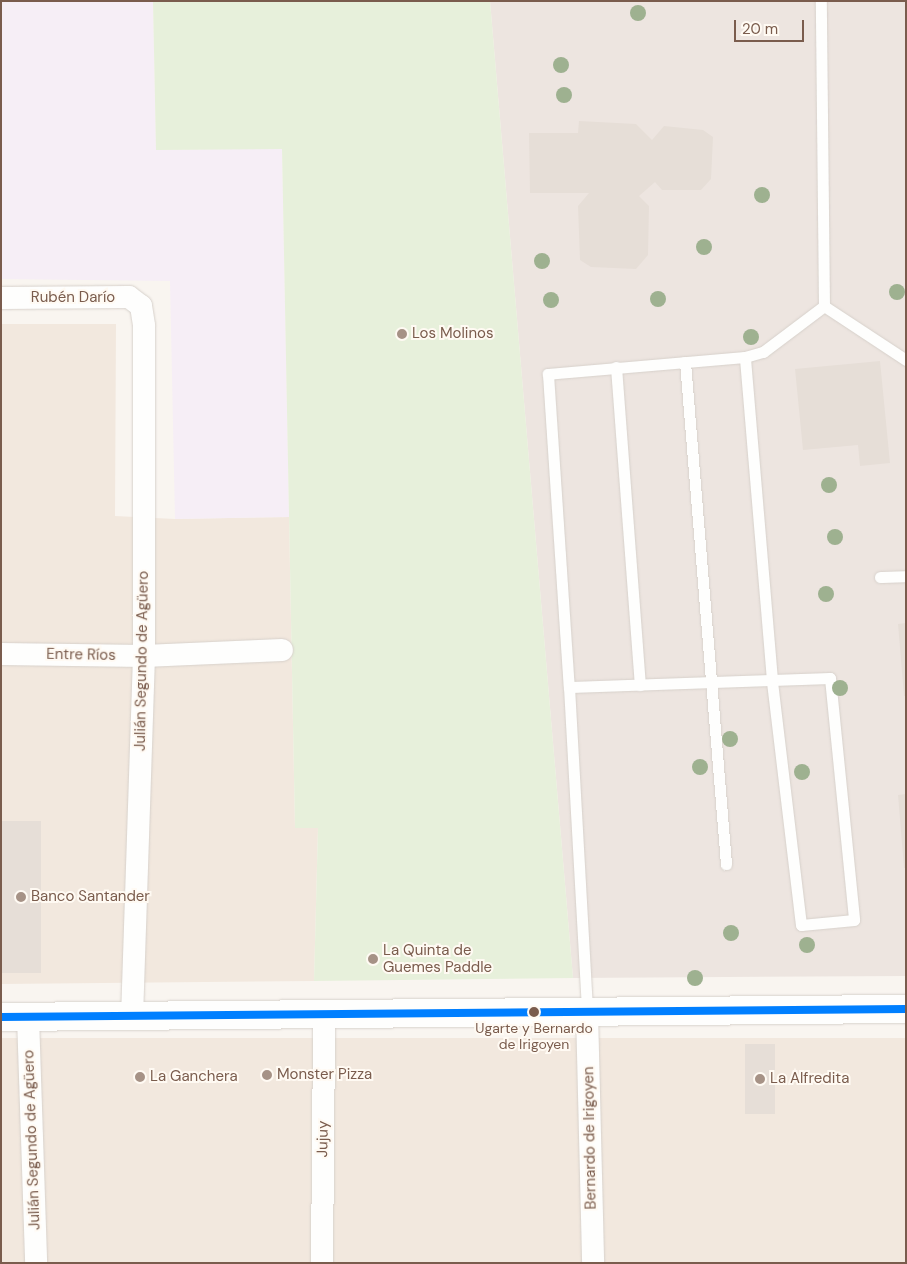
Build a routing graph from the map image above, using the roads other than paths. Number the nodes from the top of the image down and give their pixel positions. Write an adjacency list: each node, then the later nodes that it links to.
1 (821, 1): 4 (lane)
2 (1, 298): 3 (street, Rubén Darío)
3 (141, 306): 13 (street, Julián Segundo de Agüero)
4 (824, 306): 5 (lane); 6 (lane)
5 (745, 357): 7 (lane); 14 (lane)
6 (906, 360)
7 (685, 362): 8 (lane); 15 (lane)
8 (616, 367): 16 (lane); 17 (lane)
9 (906, 576): 10 (lane)
10 (880, 577)
11 (282, 650): 13 (street, Entre Ríos)
12 (1, 654): 13 (street, Entre Ríos)
13 (144, 656): 22 (street, Julián Segundo de Agüero)
14 (772, 680): 14 (lane); 15 (lane)
15 (711, 684): 16 (lane); 18 (lane)
16 (640, 685): 17 (lane)
17 (568, 686): 20 (lane)
18 (726, 864)
19 (906, 1009): 20 (street)
20 (587, 1012): 21 (street); 26 (street, Bernardo de Irigoyen)
21 (324, 1015): 22 (street); 25 (street, Jujuy)
22 (132, 1016): 23 (street)
23 (14, 1017): 24 (street, Julián Segundo de Agüero)
24 (36, 1263)
25 (322, 1263)
26 (593, 1263)

